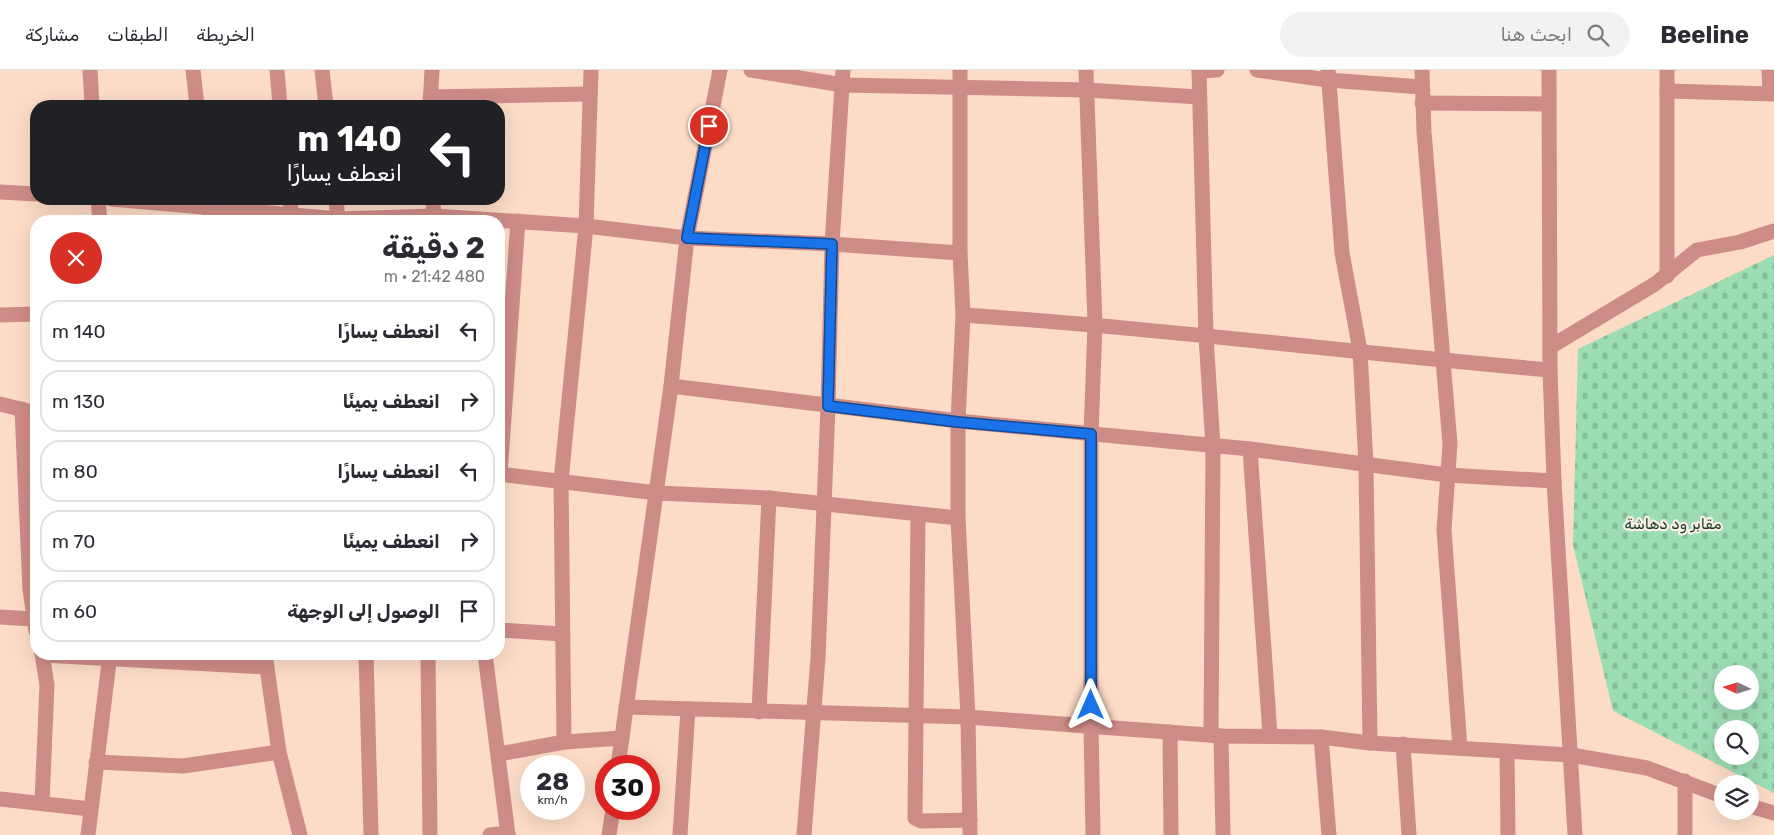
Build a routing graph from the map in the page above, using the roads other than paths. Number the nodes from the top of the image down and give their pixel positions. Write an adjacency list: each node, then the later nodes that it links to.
1 (90, 70): 27 (street)
2 (193, 70): 28 (street)
3 (277, 70): 29 (street)
4 (322, 70): 30 (street)
5 (432, 70): 31 (street)
6 (591, 70): 25 (street)
7 (720, 70): 44 (street)
8 (751, 70): 19 (street)
9 (960, 70): 20 (street)
10 (1086, 70): 22 (street)
11 (1217, 70): 17 (street)
12 (1257, 70): 18 (street)
13 (1422, 70): 21 (street)
14 (1549, 70): 34 (street)
15 (1667, 70): 23 (street)
16 (1769, 70): 24 (street)
17 (1199, 71): 26 (street)
18 (1328, 75): 21 (street); 54 (street)
19 (843, 77): 20 (street); 45 (street)
20 (961, 86): 22 (street); 46 (street)
21 (1421, 87): 33 (street)
22 (1087, 90): 26 (street); 51 (street)
23 (1667, 91): 24 (street); 47 (street)
24 (1772, 93)
25 (589, 94): 32 (street); 42 (street)
26 (1199, 97): 52 (street)
27 (92, 100)
28 (196, 100)
29 (280, 100)
30 (325, 100)
31 (430, 100)
32 (470, 100)
33 (1422, 103): 34 (street); 55 (street)
34 (1548, 104): 53 (street)
35 (0, 192): 36 (street)
36 (30, 194)
37 (170, 205): 38 (street)
38 (209, 209): 39 (street)
39 (264, 215)
40 (505, 221): 41 (street)
41 (518, 221): 42 (street); 58 (street)
42 (586, 226): 44 (street); 70 (street)
43 (1774, 231): 47 (street)
44 (687, 238): 45 (street); 57 (street)
45 (832, 244): 46 (street); 60 (street)
46 (960, 253): 50 (street)
47 (1667, 276): 53 (street)
48 (30, 314): 49 (street)
49 (0, 315)
50 (963, 315): 51 (street); 62 (street)
51 (1095, 324): 52 (street); 63 (street)
52 (1206, 337): 54 (street); 64 (street)
53 (1550, 347): 56 (street)
54 (1360, 350): 55 (street); 67 (street)
55 (1444, 361): 56 (street); 69 (street)
56 (1550, 370): 71 (street)
57 (671, 386): 60 (street); 72 (street)
58 (505, 394)
59 (0, 404): 61 (street)
60 (828, 406): 62 (street); 74 (street)
61 (29, 411): 65 (street)
62 (958, 422): 63 (street); 76 (street)
63 (1091, 434): 64 (street); 93 (street)
64 (1213, 446): 66 (street); 95 (street)
65 (30, 447)
66 (1250, 449): 67 (street); 96 (street)
67 (1366, 465): 69 (street); 100 (street)
68 (505, 475): 70 (street)
69 (1447, 475): 71 (street); 102 (street)
70 (561, 481): 72 (street); 80 (street)
71 (1554, 481): 107 (street)
72 (657, 493): 73 (street); 87 (street)
73 (769, 498): 74 (street); 89 (street)
74 (823, 505): 75 (street); 90 (street)
75 (918, 515): 76 (street); 91 (street)
76 (958, 518): 92 (street)
77 (0, 617): 78 (street)
78 (30, 624)
79 (505, 630): 80 (street)
80 (562, 634): 99 (street)
81 (43, 660): 112 (street)
82 (109, 660): 108 (street)
83 (266, 660): 104 (street)
84 (366, 660): 121 (street)
85 (428, 660): 122 (street)
86 (486, 660): 105 (street)
87 (626, 706): 88 (street); 98 (street)
88 (688, 709): 89 (street); 125 (street)
89 (759, 712): 90 (street)
90 (813, 713): 91 (street); 126 (street)
91 (917, 716): 92 (street); 117 (street)
92 (968, 717): 93 (street); 117 (street)
93 (1091, 725): 94 (street); 127 (street)
94 (1170, 732): 95 (street); 128 (street)
95 (1216, 736): 96 (street); 129 (street)
96 (1270, 736): 97 (street)
97 (1321, 737): 100 (street); 130 (street)
98 (622, 738): 99 (street); 106 (street)
99 (564, 742): 105 (street)
100 (1370, 743): 101 (street)
101 (1403, 744): 102 (street); 131 (street)
102 (1460, 748): 103 (street)
103 (1507, 751): 107 (street); 132 (street)
104 (279, 752): 108 (street); 120 (street)
105 (498, 754): 118 (street)
106 (620, 755)
107 (1571, 755): 109 (street); 133 (street)
108 (96, 762): 113 (street)
109 (1685, 781): 110 (street); 134 (street)
110 (1714, 793)
111 (0, 799): 112 (street)
112 (42, 803): 113 (street)
113 (90, 809): 119 (street)
114 (1759, 809): 115 (street)
115 (1774, 813)
116 (611, 820): 124 (street)
117 (970, 827)
118 (508, 834): 123 (street)
119 (88, 835)
120 (300, 835)
121 (372, 835)
122 (430, 835)
123 (490, 835)
124 (609, 835)
125 (680, 835)
126 (804, 835)
127 (1093, 835)
128 (1171, 835)
129 (1223, 835)
130 (1329, 835)
131 (1410, 835)
132 (1508, 835)
133 (1574, 835)
134 (1685, 835)

